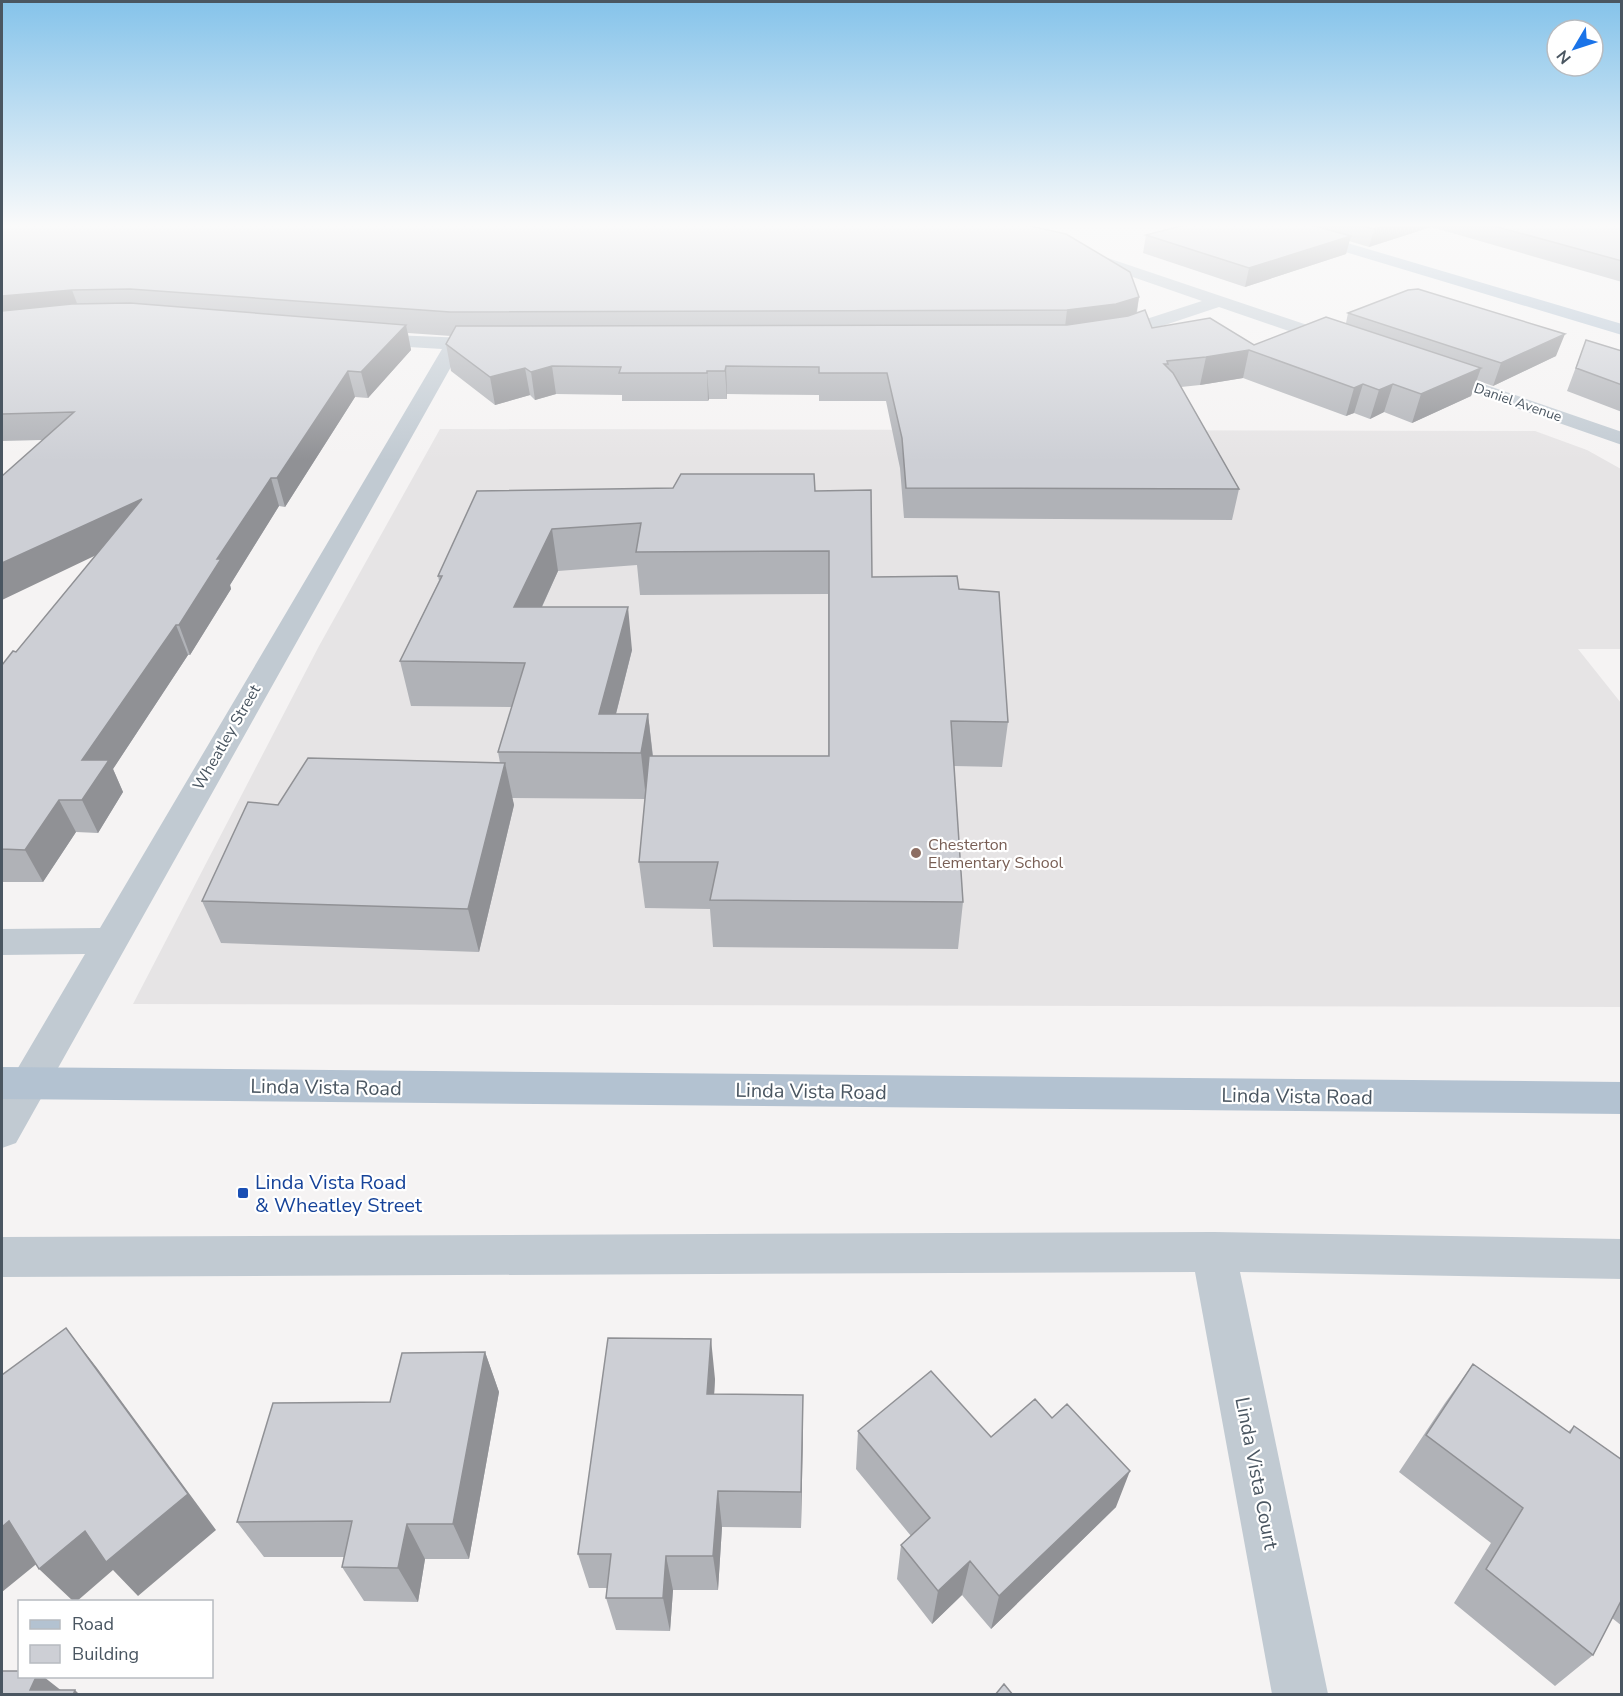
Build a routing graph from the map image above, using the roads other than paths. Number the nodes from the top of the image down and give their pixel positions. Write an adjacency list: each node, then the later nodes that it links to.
1 (1213, 303): 6 (street)
2 (1225, 303): 9 (street)
3 (1532, 303): 4 (main road)
4 (1622, 330)
5 (345, 338): 8 (street)
6 (1084, 340)
7 (513, 344): 8 (street)
8 (454, 345): 12 (street, Wheatley Street)
9 (1355, 347)
10 (1410, 365): 11 (street, Daniel Avenue)
11 (1622, 439)
12 (109, 941): 13 (street); 14 (street, Wheatley Street)
13 (2, 942)
14 (15, 1083): 15 (main road, Linda Vista Road); 16 (street, Wheatley Street)
15 (1622, 1098)
16 (2, 1131)
17 (1214, 1252): 18 (street); 19 (street); 20 (street, Linda Vista Court)
18 (2, 1257)
19 (1622, 1259)
20 (1300, 1695)

